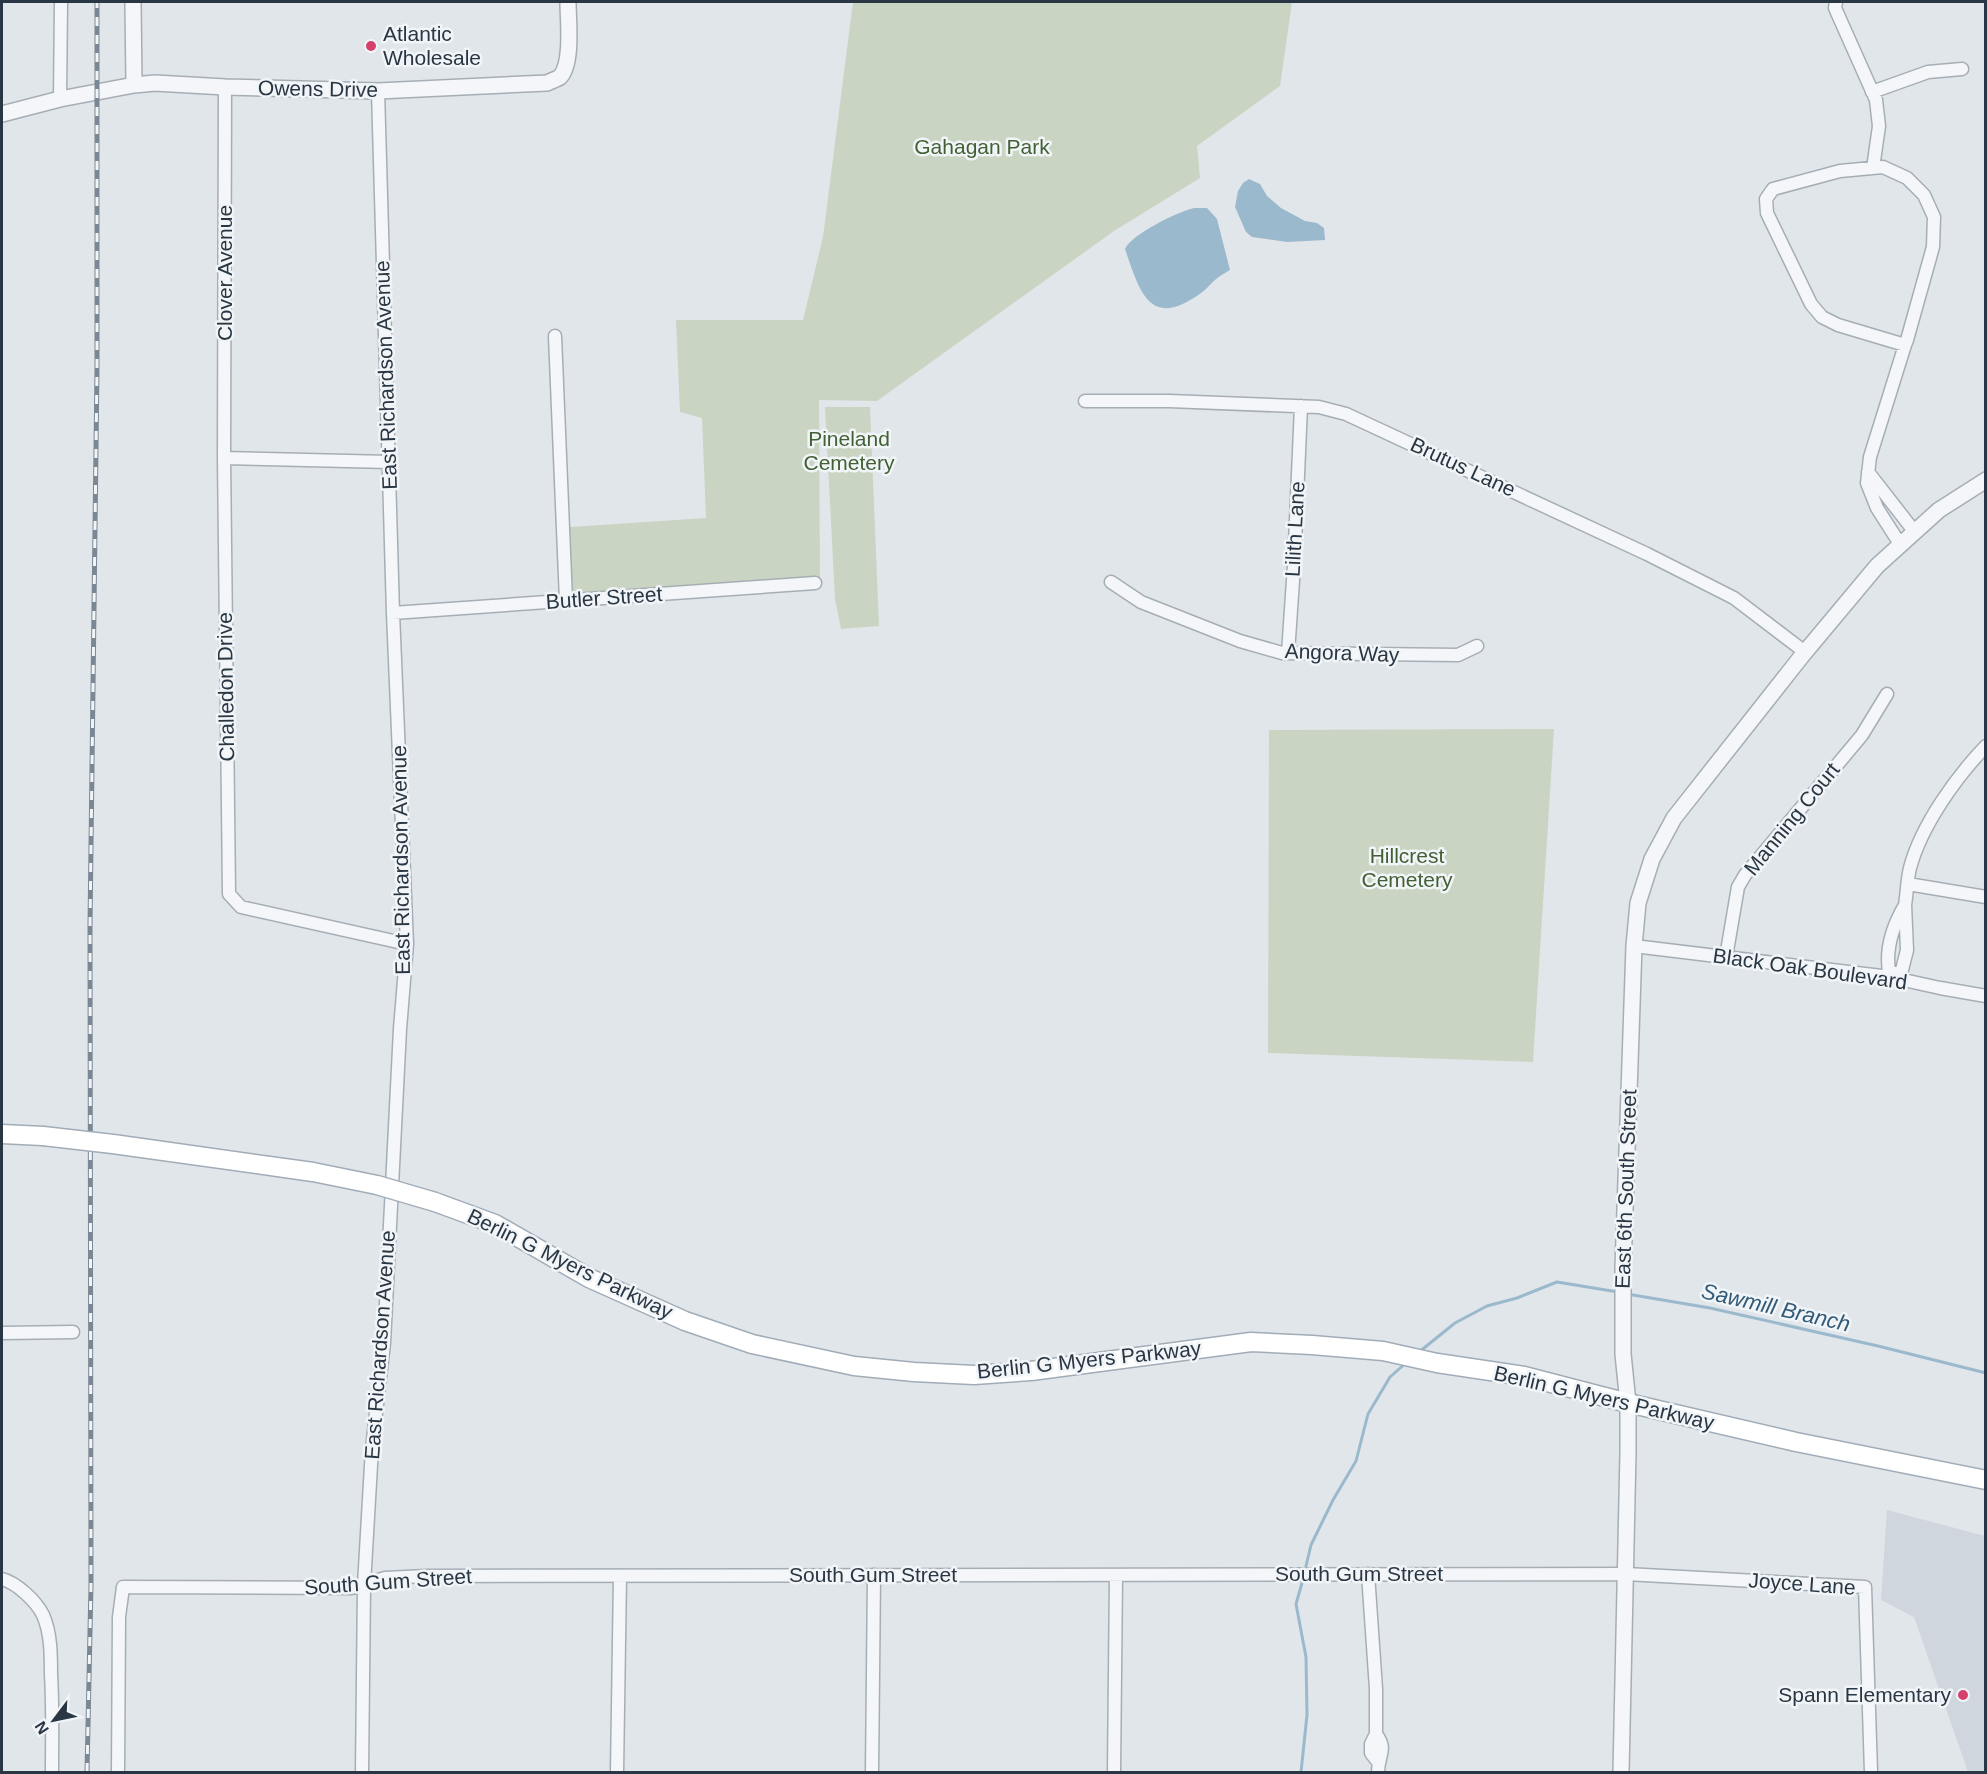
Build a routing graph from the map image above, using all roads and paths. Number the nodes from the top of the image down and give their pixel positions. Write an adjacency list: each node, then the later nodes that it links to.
1 (61, 2): 12 (street)
2 (133, 2): 5 (street)
3 (568, 2): 10 (street, Owens Drive)
4 (1836, 2): 11 (street)
5 (133, 48): 7 (street); 8 (street)
6 (1962, 69): 11 (street)
7 (155, 83): 8 (street, Owens Drive); 9 (street, Owens Drive)
8 (134, 85): 12 (street, Owens Drive)
9 (225, 87): 10 (street, Owens Drive); 19 (street, Clover Avenue)
10 (378, 91): 20 (street, East Richardson Avenue)
11 (1872, 92): 14 (street)
12 (60, 99): 13 (street, Owens Drive)
13 (2, 114)
14 (1873, 168): 16 (street); 16 (street)
15 (555, 336): 27 (street)
16 (1905, 345): 21 (street)
17 (1085, 401): 18 (street, Brutus Lane)
18 (1300, 406): 30 (street, Lilith Lane); 31 (street, Brutus Lane)
19 (224, 458): 20 (street); 37 (street, Challedon Drive)
20 (389, 462): 28 (street, East Richardson Avenue)
21 (1868, 472): 23 (street); 24 (street)
22 (1986, 480): 23 (street, East 6th South Street)
23 (1914, 531): 24 (street, East 6th South Street)
24 (1900, 544): 31 (street, East 6th South Street)
25 (1111, 582): 30 (street, Angora Way)
26 (815, 583): 27 (street, Butler Street)
27 (567, 601): 28 (street, Butler Street)
28 (393, 613): 37 (street, East Richardson Avenue)
29 (1478, 646): 30 (street, Angora Way)
30 (1288, 653)
31 (1803, 655): 38 (street, East 6th South Street)
32 (1887, 693): 39 (street, Manning Court)
33 (1986, 746): 34 (street)
34 (1908, 884): 35 (street); 36 (street)
35 (1986, 897)
36 (1905, 905): 40 (street); 40 (street)
37 (407, 944): 53 (street, East Richardson Avenue)
38 (1634, 946): 39 (street, Black Oak Boulevard); 45 (street, East 6th South Street)
39 (1726, 957): 40 (street, Black Oak Boulevard)
40 (1890, 977): 41 (street, Black Oak Boulevard)
41 (1986, 996)
42 (2, 1134): 45 (main road, Berlin G Myers Parkway, bridge)
43 (73, 1332): 44 (street)
44 (2, 1333)
45 (1628, 1403): 46 (main road, Berlin G Myers Parkway); 48 (street, East 6th South Street)
46 (1986, 1480)
47 (1368, 1574): 48 (street, South Gum Street); 50 (street, South Gum Street); 54 (street)
48 (1626, 1574): 61 (street, East 6th South Street); 62 (street, Joyce Lane)
49 (874, 1575): 50 (street, South Gum Street); 51 (street, South Gum Street); 59 (street)
50 (1116, 1575): 60 (street)
51 (620, 1576): 53 (street, South Gum Street); 58 (street)
52 (5, 1580): 55 (street)
53 (364, 1585): 56 (street, South Gum Street); 57 (street, East Richardson Avenue)
54 (1378, 1767)
55 (52, 1773)
56 (118, 1773)
57 (362, 1773)
58 (617, 1773)
59 (872, 1773)
60 (1114, 1773)
61 (1621, 1773)
62 (1871, 1773)

